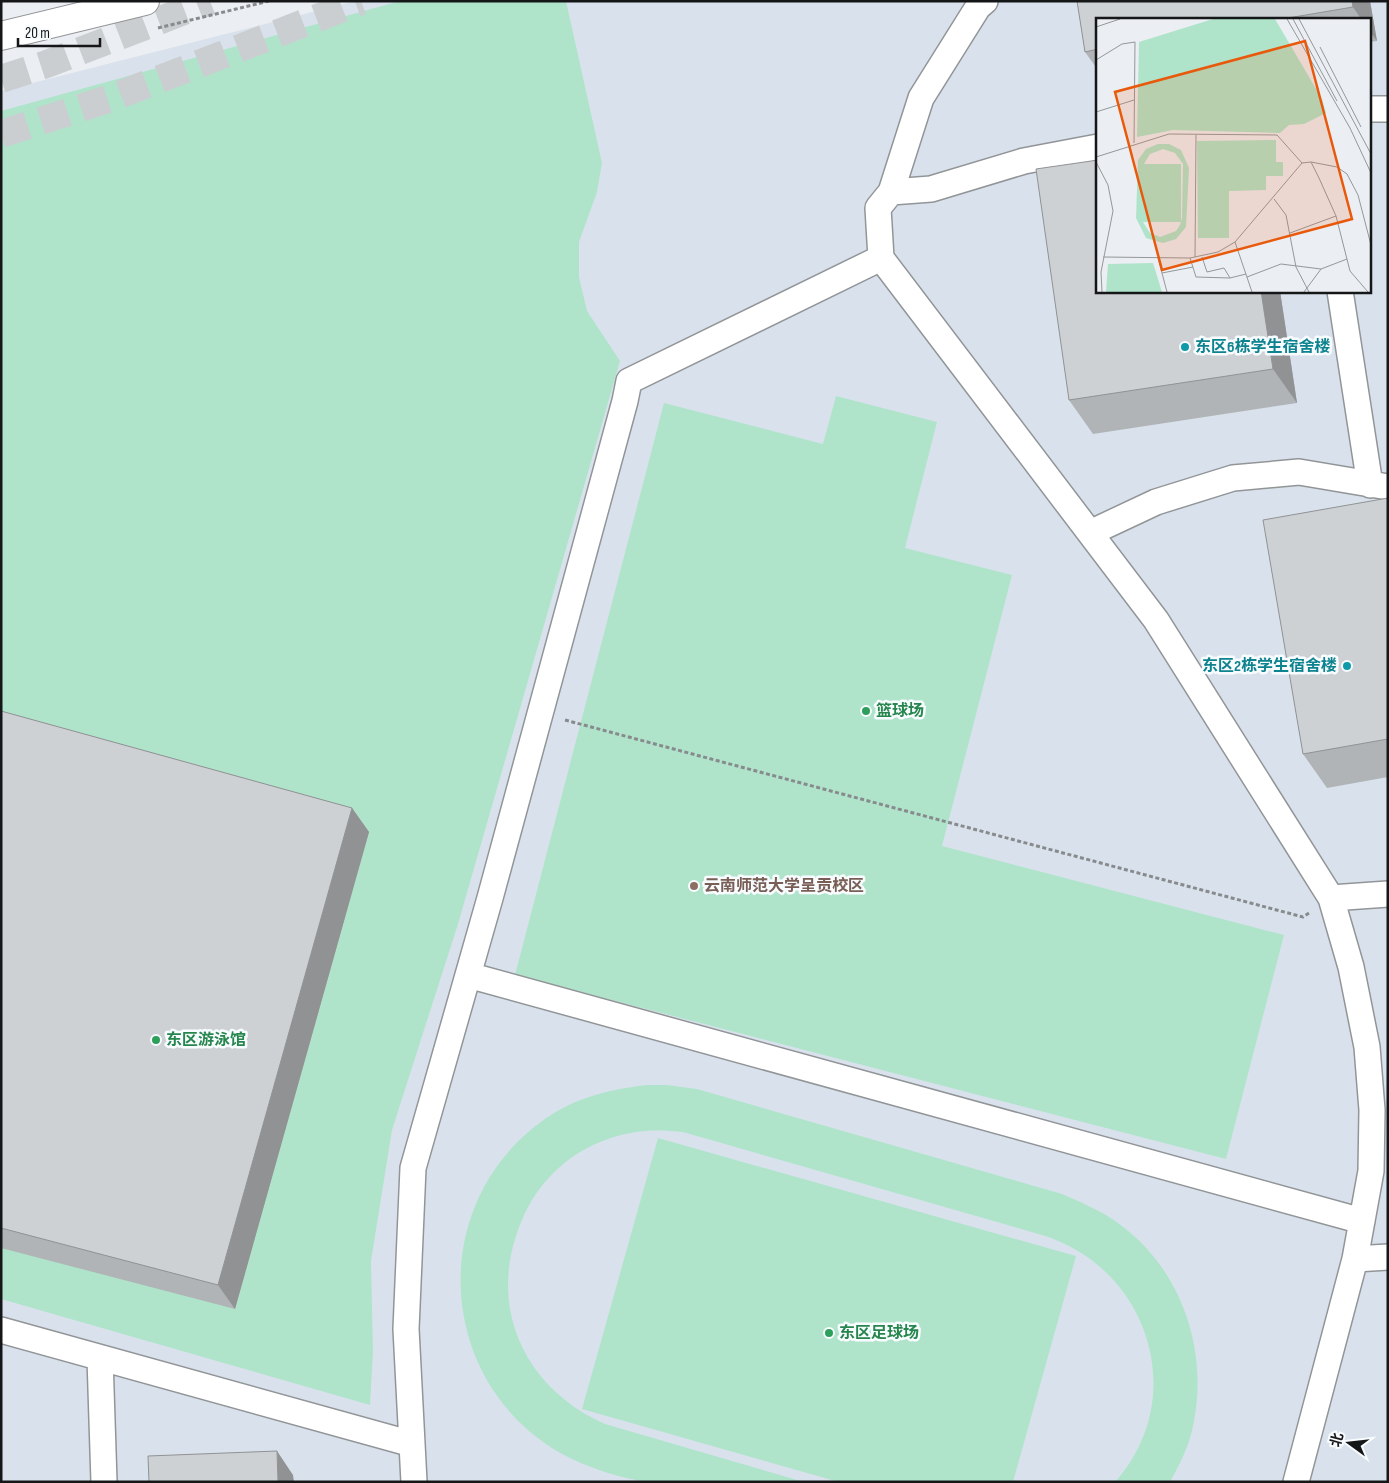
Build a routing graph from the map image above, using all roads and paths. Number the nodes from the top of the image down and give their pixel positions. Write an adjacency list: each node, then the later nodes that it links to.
1 (145, 1): 3 (main road)
2 (985, 1): 7 (street)
3 (1, 36)
4 (1372, 109): 5 (street)
5 (1388, 109)
6 (1096, 147): 7 (street)
7 (891, 192): 8 (street)
8 (881, 258): 11 (street); 12 (street)
9 (1340, 292): 10 (street)
10 (1379, 486): 11 (street)
11 (1090, 533): 14 (street)
12 (540, 713): 14 (path); 15 (street)
13 (1388, 894): 14 (street)
14 (1331, 898): 16 (street)
15 (468, 975): 17 (street); 22 (street)
16 (1379, 1171): 17 (street)
17 (1362, 1221): 19 (street)
18 (1388, 1257): 19 (street)
19 (1355, 1259): 25 (street)
20 (1, 1330): 21 (street)
21 (100, 1358): 22 (street); 23 (street)
22 (412, 1444): 24 (street)
23 (104, 1482)
24 (414, 1482)
25 (1296, 1482)

